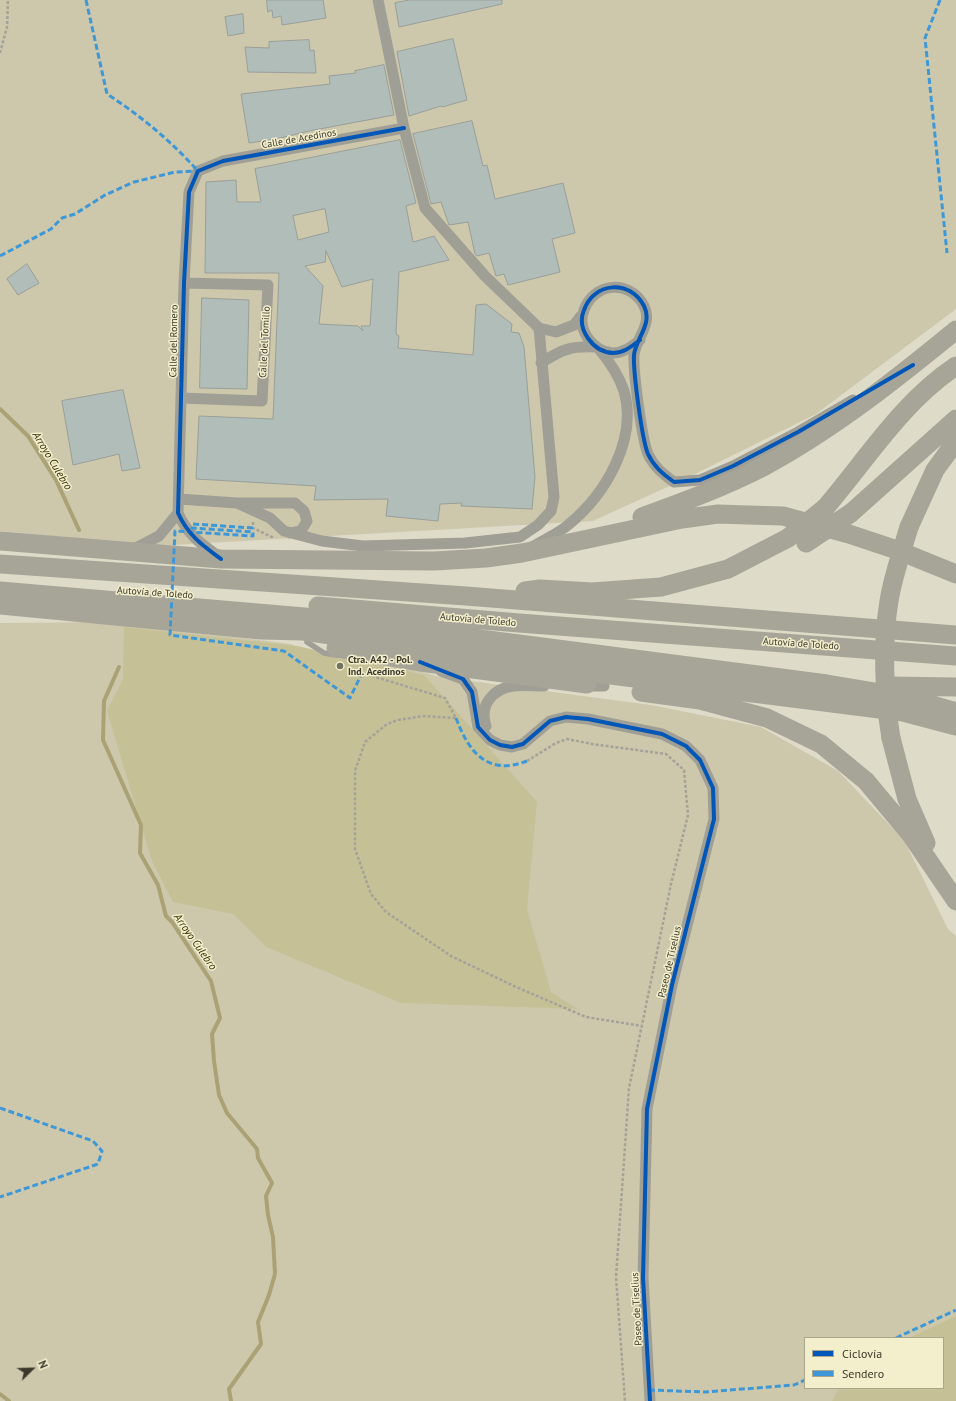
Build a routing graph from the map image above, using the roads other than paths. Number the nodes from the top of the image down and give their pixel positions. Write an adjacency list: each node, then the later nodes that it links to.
1 (378, 0): 2 (street)
2 (404, 128): 3 (street, Calle de Acedinos); 6 (street)
3 (198, 171): 4 (street, Calle del Romero)
4 (184, 283): 13 (street, Calle del Romero); 13 (street, Calle del Tomillo)
5 (581, 316): 6 (street); 8 (street); 9 (street)
6 (539, 328): 10 (street)
7 (956, 330): 11 (highway)
8 (640, 340): 9 (street); 11 (street)
9 (597, 348): 10 (street); 23 (street)
10 (541, 363): 19 (street)
11 (913, 365): 20 (highway)
12 (956, 366): 28 (highway, bridge)
13 (181, 398): 16 (street, Calle del Romero)
14 (956, 419): 28 (highway, bridge)
15 (956, 441): 50 (highway, bridge)
16 (179, 499): 17 (street); 18 (street, Calle del Romero)
17 (237, 503): 19 (street); 19 (street)
18 (178, 513): 22 (street); 24 (street)
19 (290, 533)
20 (577, 540): 23 (highway); 26 (highway)
21 (0, 541): 22 (highway)
22 (129, 551): 24 (highway)
23 (522, 553): 24 (highway)
24 (221, 559)
25 (0, 564): 30 (highway, Autovía de Toledo)
26 (956, 574)
27 (0, 582): 35 (highway, Autovía de Toledo)
28 (661, 587): 30 (highway)
29 (0, 591): 34 (highway)
30 (466, 596): 37 (highway, Autovía de Toledo)
31 (0, 606): 32 (highway)
32 (74, 611): 33 (highway); 36 (highway)
33 (0, 617)
34 (316, 618): 35 (highway); 44 (highway)
35 (519, 623): 40 (highway, Autovía de Toledo)
36 (261, 630): 38 (highway); 48 (highway)
37 (956, 635)
38 (307, 642): 39 (highway); 41 (lane)
39 (379, 656): 42 (lane); 43 (highway)
40 (956, 656)
41 (342, 657)
42 (356, 659)
43 (420, 662): 45 (highway); 49 (street)
44 (827, 684): 46 (highway); 47 (highway)
45 (604, 686): 49 (street); 50 (highway)
46 (956, 687)
47 (956, 712)
48 (956, 726)
49 (490, 740): 51 (street, Paseo de Tiselius)
50 (953, 896)
51 (650, 1401)

